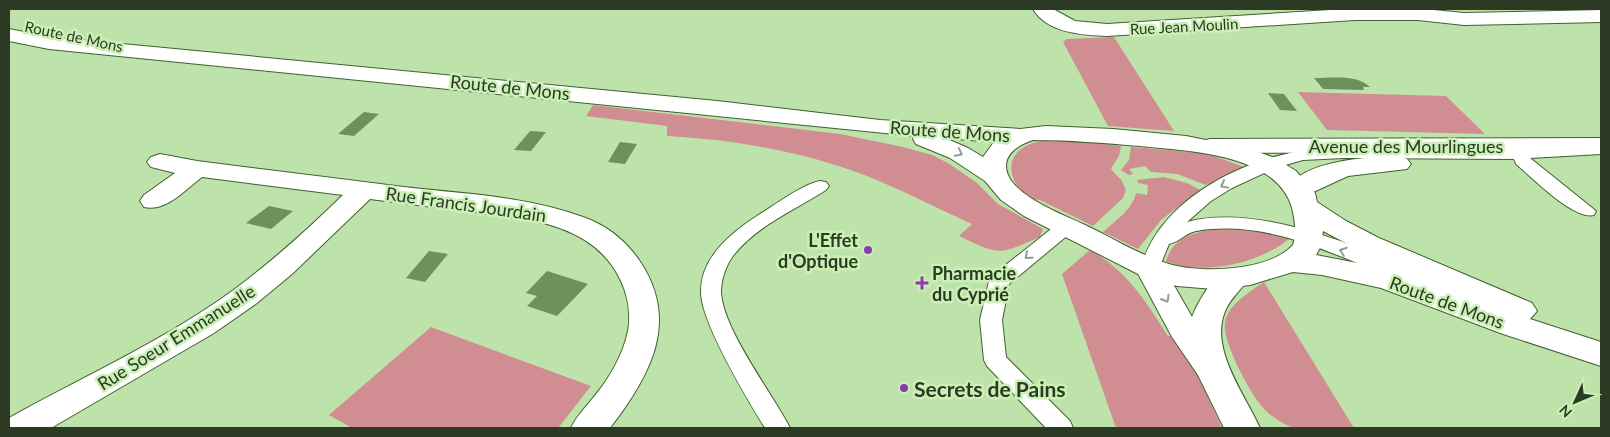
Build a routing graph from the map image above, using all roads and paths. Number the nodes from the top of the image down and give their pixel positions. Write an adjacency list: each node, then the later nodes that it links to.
1 (1042, 9): 2 (street, Rue Jean Moulin)
2 (1415, 11): 3 (street, Rue Jean Moulin)
3 (1601, 16)
4 (9, 22): 6 (street, Route de Mons)
5 (9, 35): 6 (street, Route de Mons)
6 (139, 50): 7 (street, Route de Mons)
7 (880, 127): 8 (street, Route de Mons); 17 (street, Route de Mons, one-way to 17)
8 (1020, 136): 10 (street, Route de Mons); 17 (street)
9 (1601, 145): 10 (street, Avenue des Mourlingues)
10 (1210, 146): 15 (street, Route de Mons)
11 (1601, 150): 15 (lane, Avenue des Mourlingues)
12 (1601, 158): 13 (street, Avenue des Mourlingues)
13 (1522, 160): 20 (street, Avenue des Mourlingues); 22 (lane)
14 (160, 162): 16 (street, Rue Francis Jourdain)
15 (1269, 166): 20 (street, Route de Mons); 25 (lane, Avenue des Mourlingues, one-way to 25)
16 (197, 169): 19 (street, Rue Francis Jourdain); 21 (street)
17 (994, 175): 23 (street, Route de Mons)
18 (820, 186): 33 (lane)
19 (364, 190): 31 (street, Rue Soeur Emmanuelle); 32 (street, Rue Francis Jourdain)
20 (1303, 197): 24 (street); 28 (street, Route de Mons)
21 (153, 202)
22 (1587, 211)
23 (1067, 226): 25 (street, Route de Mons); 34 (lane, one-way to 34)
24 (1310, 239): 25 (lane); 26 (street); 28 (lane, one-way to 24)
25 (1153, 257): 27 (street, Route de Mons); 30 (street, one-way to 30)
26 (1290, 262): 27 (street, Route de Mons); 29 (street, Route de Mons)
27 (1234, 278): 30 (street)
28 (1601, 348)
29 (1601, 354)
30 (1212, 370): 35 (street)
31 (21, 428)
32 (588, 428)
33 (778, 428)
34 (1061, 428)
35 (1242, 428)

